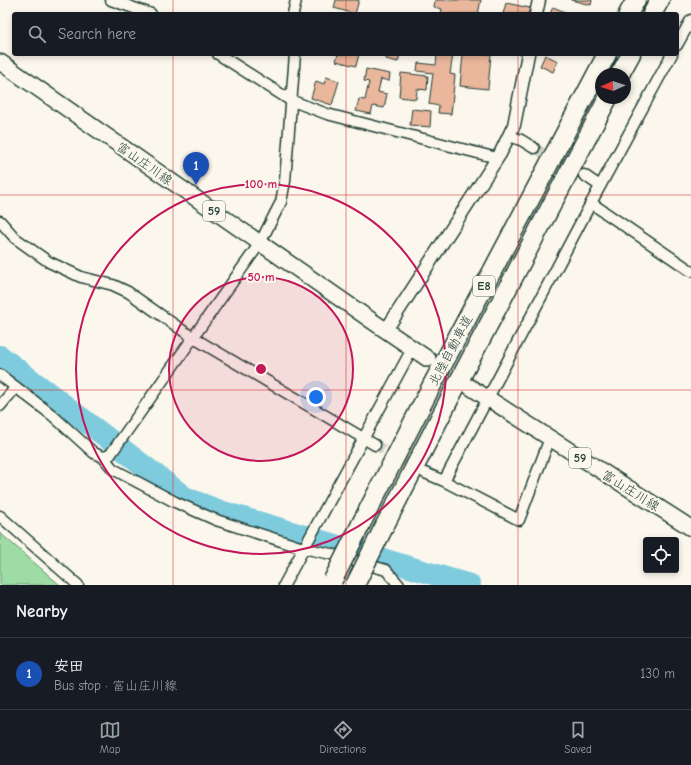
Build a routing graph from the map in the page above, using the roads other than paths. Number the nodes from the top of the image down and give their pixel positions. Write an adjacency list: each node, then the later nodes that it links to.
1 (111, 0): 6 (street)
2 (296, 0): 7 (street)
3 (539, 0): 8 (street)
4 (636, 0): 9 (highway)
5 (660, 0): 10 (highway)
6 (145, 12)
7 (294, 12)
8 (536, 12)
9 (629, 12)
10 (653, 12)
11 (691, 20): 12 (street)
12 (679, 41)
13 (221, 56): 21 (street)
14 (295, 56): 21 (street)
15 (528, 56): 23 (street)
16 (606, 56): 50 (highway, 北陸自動車道 / E8, bridge)
17 (630, 56): 20 (highway)
18 (671, 56): 27 (street)
19 (0, 62): 30 (main road, 富山庄川線 / 59)
20 (623, 68)
21 (290, 100): 25 (street); 30 (street)
22 (605, 104): 53 (highway, 北陸自動車道 / E8, bridge)
23 (509, 136): 24 (street); 25 (street)
24 (534, 148)
25 (497, 158): 32 (street)
26 (584, 175): 27 (street)
27 (600, 186): 28 (street)
28 (590, 204): 31 (street); 39 (street)
29 (0, 221): 33 (street)
30 (260, 242): 32 (main road, 富山庄川線 / 59); 33 (street)
31 (691, 271)
32 (386, 330): 34 (main road, 富山庄川線 / 59)
33 (192, 337): 41 (street); 44 (street)
34 (412, 349): 35 (main road, 富山庄川線 / 59); 41 (street)
35 (428, 359)
36 (0, 375): 37 (street)
37 (16, 387): 40 (street); 44 (street)
38 (470, 387): 39 (main road, 富山庄川線 / 59)
39 (488, 399): 42 (main road, 富山庄川線 / 59); 46 (street)
40 (0, 406)
41 (363, 437): 43 (street); 49 (street)
42 (550, 438): 46 (street); 48 (main road, 富山庄川線 / 59)
43 (375, 445)
44 (107, 456): 49 (street)
45 (425, 473): 46 (street)
46 (444, 481)
47 (0, 516): 51 (street)
48 (691, 528)
49 (304, 546): 52 (street); 54 (street)
50 (332, 583)
51 (78, 585)
52 (284, 585)
53 (355, 585)
54 (397, 585)

